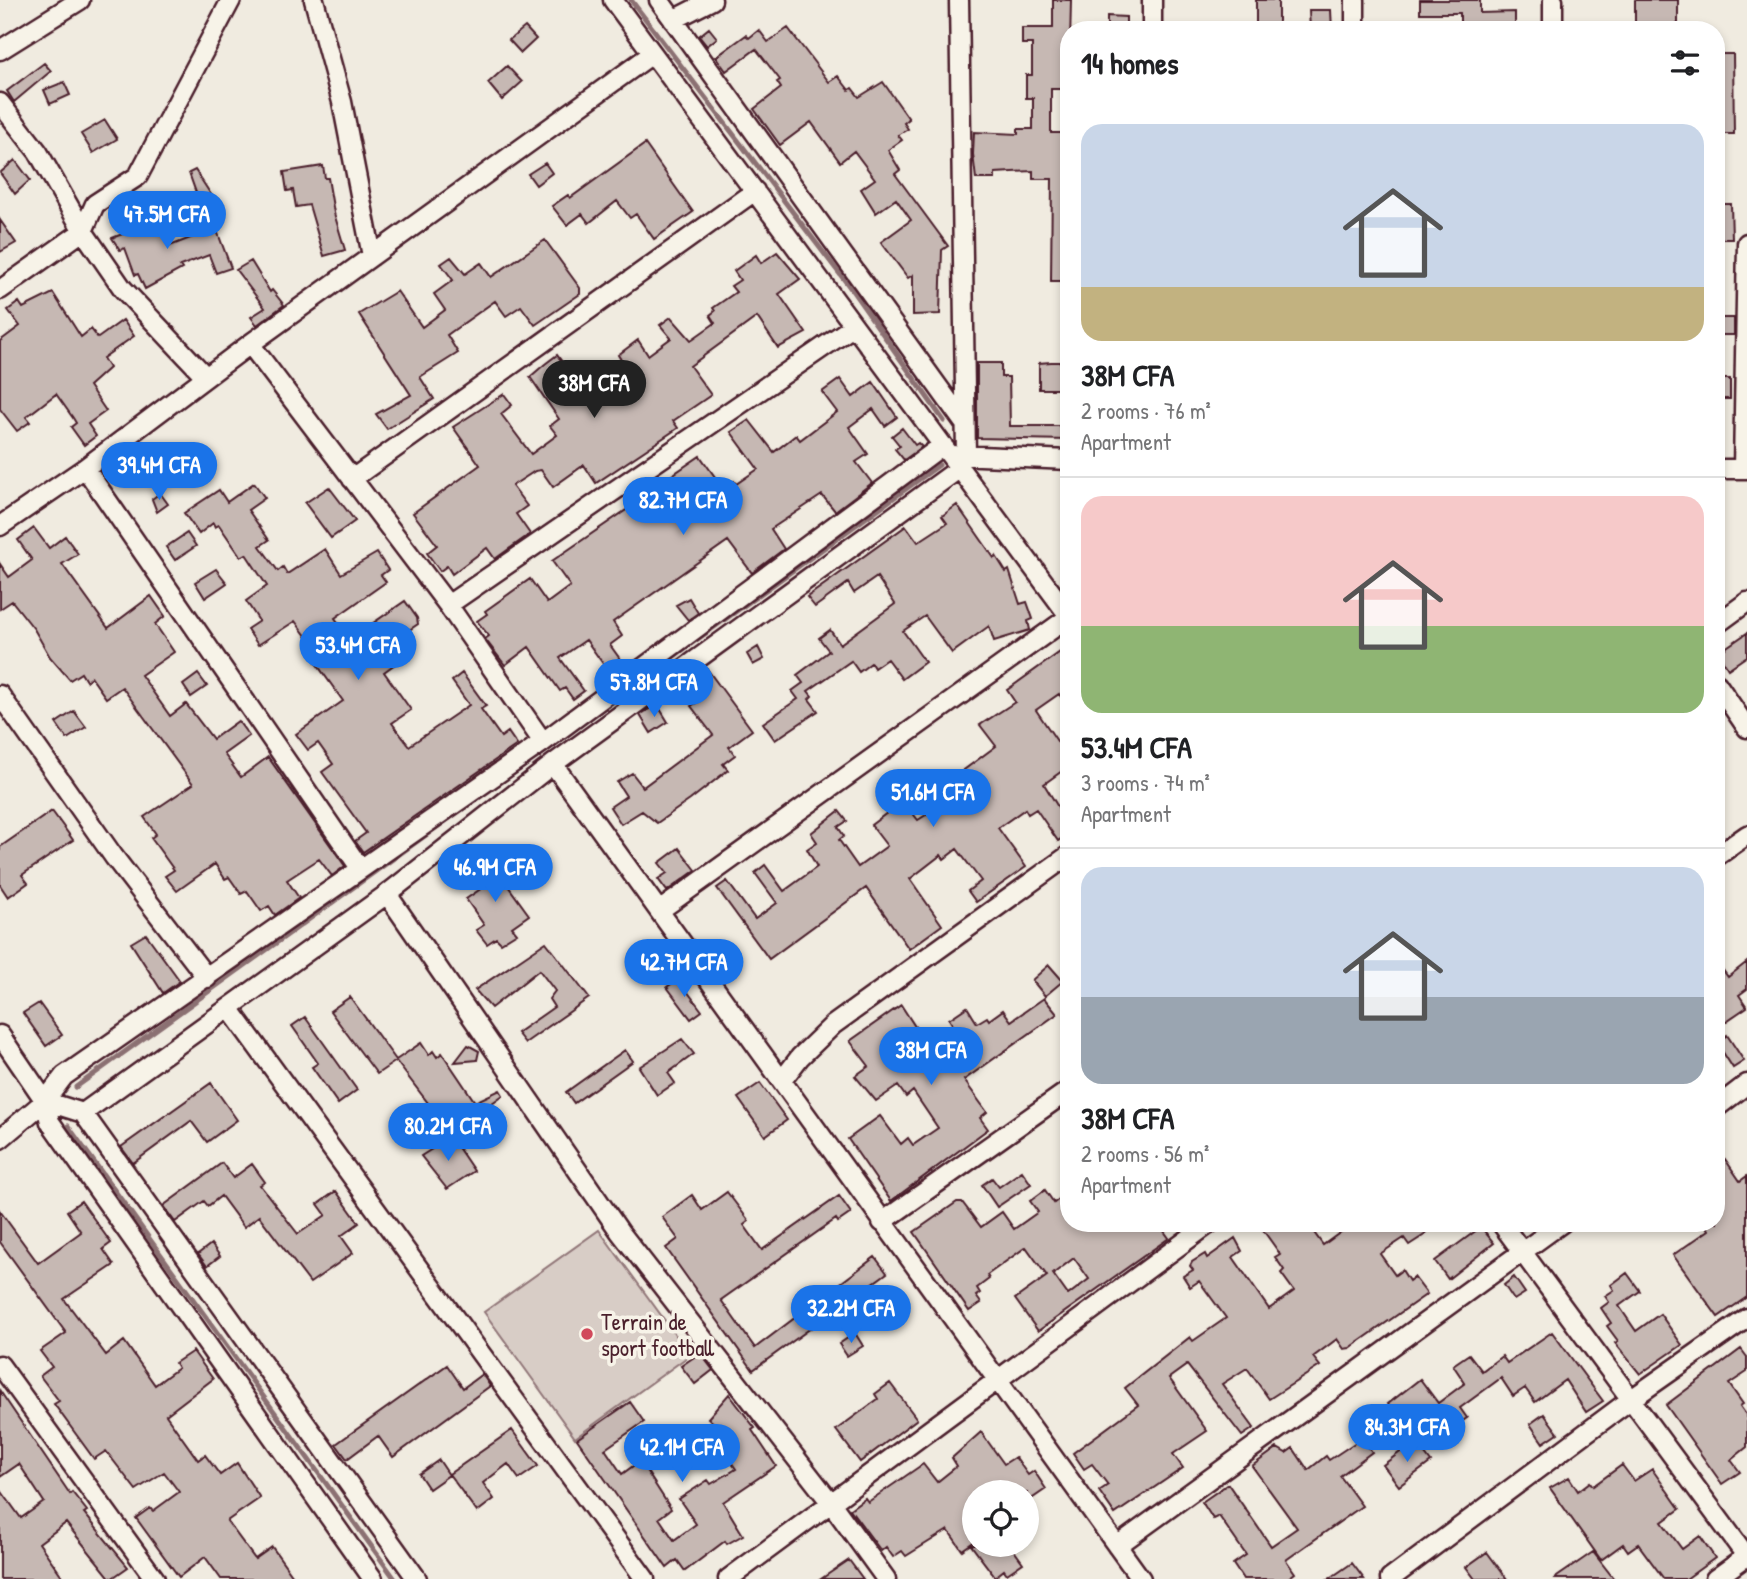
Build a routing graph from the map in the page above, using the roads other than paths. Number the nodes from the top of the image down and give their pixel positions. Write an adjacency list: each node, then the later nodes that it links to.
1 (80, 0): 15 (street)
2 (231, 0): 19 (street)
3 (314, 0): 21 (street)
4 (613, 0): 16 (street)
5 (659, 0): 11 (street)
6 (712, 0): 11 (street)
7 (959, 0): 26 (street)
8 (1152, 0): 12 (street)
9 (1355, 0): 13 (street)
10 (1553, 0): 14 (street)
11 (673, 20): 26 (street)
12 (1152, 21)
13 (1355, 21)
14 (1553, 21)
15 (0, 51)
16 (652, 54): 18 (street); 21 (street)
17 (0, 103): 19 (street)
18 (755, 191): 23 (street); 32 (street)
19 (83, 231): 22 (street); 25 (street)
20 (1747, 243): 31 (street)
21 (372, 256): 24 (street)
22 (0, 290)
23 (854, 326): 27 (street); 36 (street)
24 (250, 344): 25 (street); 32 (street)
25 (205, 377): 29 (street)
26 (965, 425): 27 (street)
27 (955, 456): 28 (street); 35 (street); 42 (street); 43 (street)
28 (1060, 460)
29 (85, 468): 33 (street); 47 (street)
30 (1725, 469): 31 (street)
31 (1745, 469)
32 (352, 479): 36 (street)
33 (0, 526)
34 (1747, 602): 37 (street)
35 (1060, 604)
36 (448, 605): 42 (street)
37 (1725, 618)
38 (1060, 623): 49 (street)
39 (0, 695): 50 (street)
40 (1725, 696): 41 (street)
41 (1747, 728)
42 (542, 742): 47 (street)
43 (553, 764): 48 (street); 49 (street)
44 (1747, 835): 45 (street)
45 (1725, 850)
46 (1060, 861): 53 (street)
47 (360, 868): 50 (street)
48 (387, 894): 51 (street); 69 (street)
49 (659, 911): 53 (street)
50 (207, 978): 56 (street)
51 (229, 1008): 58 (street); 75 (street)
52 (0, 1035): 56 (street)
53 (783, 1079): 60 (street)
54 (1747, 1084): 57 (street)
55 (1060, 1096): 60 (street)
56 (45, 1101): 58 (street); 59 (street); 73 (street)
57 (1725, 1101)
58 (83, 1113): 74 (street)
59 (0, 1139)
60 (882, 1222): 67 (street)
61 (1198, 1232): 67 (street)
62 (1508, 1232): 64 (street)
63 (1550, 1232): 64 (street)
64 (1523, 1253): 68 (street); 70 (street)
65 (1747, 1318): 68 (street)
66 (0, 1365): 72 (street)
67 (997, 1380): 69 (street); 70 (street)
68 (1630, 1400): 71 (street); 79 (street)
69 (831, 1503): 76 (street); 77 (street)
70 (1117, 1546): 78 (street)
71 (1747, 1557): 80 (street)
72 (155, 1579)
73 (373, 1579)
74 (417, 1579)
75 (646, 1579)
76 (728, 1579)
77 (886, 1579)
78 (1141, 1579)
79 (1390, 1579)
80 (1715, 1579)

